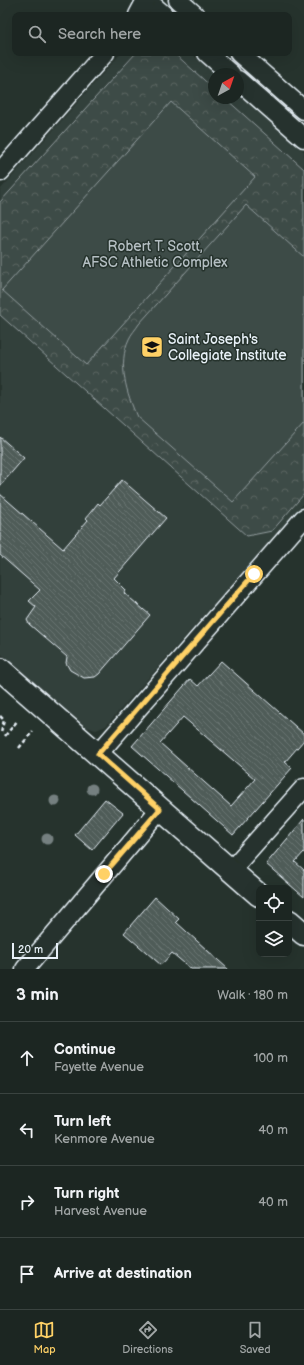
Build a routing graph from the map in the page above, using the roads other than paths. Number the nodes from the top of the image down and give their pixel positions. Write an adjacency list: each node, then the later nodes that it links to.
1 (146, 0): 3 (street); 4 (street)
2 (178, 0): 5 (street)
3 (140, 12)
4 (160, 12)
5 (192, 12)
6 (102, 56): 13 (street)
7 (210, 56): 9 (street)
8 (242, 56): 11 (street)
9 (224, 68)
10 (244, 85): 12 (street)
11 (304, 110)
12 (304, 138)
13 (0, 172)
14 (304, 518): 16 (street)
15 (0, 669): 16 (main road)
16 (98, 754): 18 (main road)
17 (304, 788): 19 (street)
18 (160, 809): 19 (main road); 23 (street)
19 (231, 870): 20 (main road)
20 (256, 892)
21 (292, 924): 22 (main road)
22 (304, 934)
23 (25, 969)

